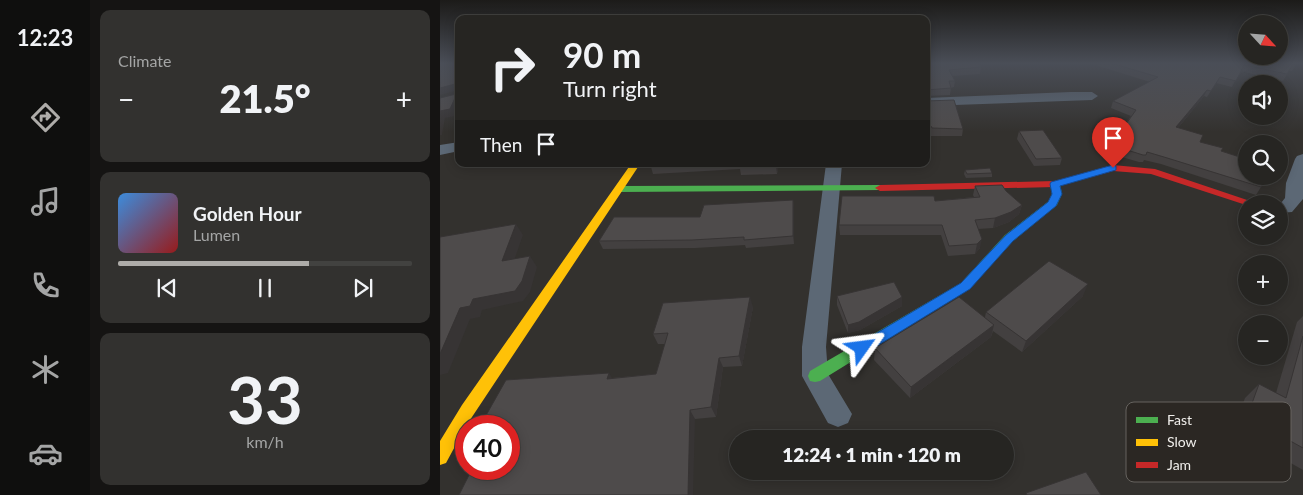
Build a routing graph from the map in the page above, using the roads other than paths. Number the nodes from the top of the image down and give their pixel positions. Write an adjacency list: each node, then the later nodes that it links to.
1 (1092, 96): 2 (street)
2 (930, 102)
3 (455, 147): 4 (street)
4 (440, 150)
5 (1303, 159): 12 (street)
6 (633, 167): 10 (street)
7 (834, 167): 9 (street)
8 (1055, 184): 9 (street); 11 (street); 13 (street)
9 (831, 188): 10 (street); 13 (street)
10 (620, 189): 14 (street)
11 (1238, 199)
12 (1288, 206)
13 (816, 376): 15 (street)
14 (468, 410): 16 (street); 17 (street)
15 (838, 414)
16 (440, 416)
17 (440, 457)

